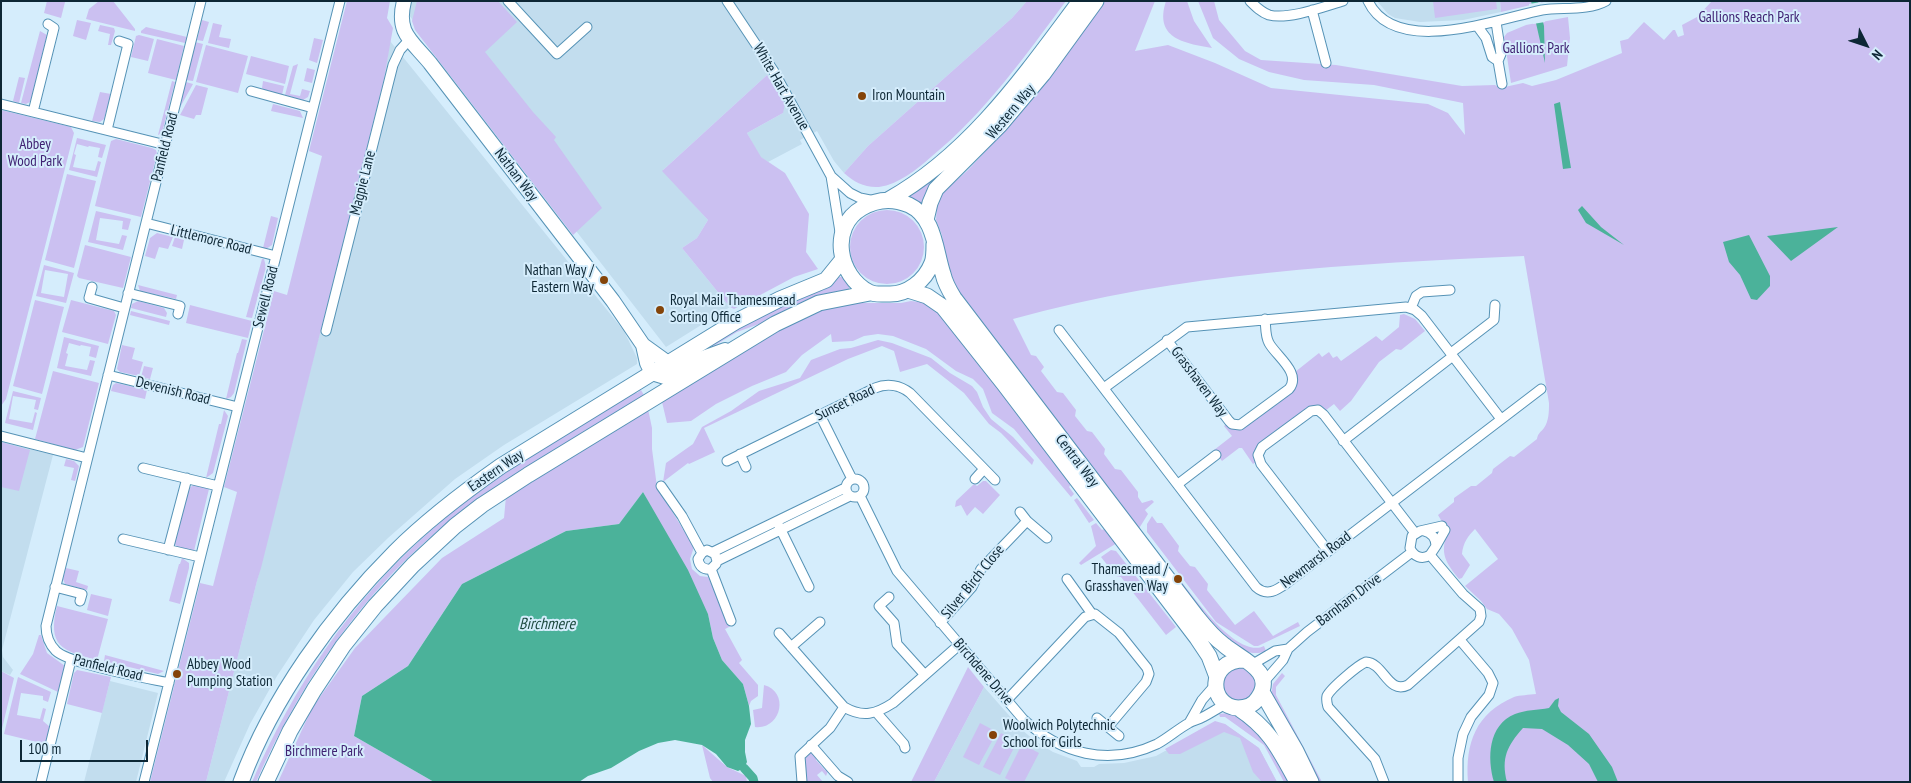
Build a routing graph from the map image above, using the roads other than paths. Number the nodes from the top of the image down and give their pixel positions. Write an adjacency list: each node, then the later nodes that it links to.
1 (201, 1): 27 (street, Panfield Road)
2 (340, 1): 24 (street, Sewell Road)
3 (404, 1): 17 (street, Nathan Way)
4 (508, 1): 15 (street)
5 (727, 1): 28 (street, White Hart Avenue)
6 (1080, 1): 29 (main road, Western Way)
7 (1096, 1): 30 (main road, Western Way)
8 (1250, 1): 12 (street)
9 (1342, 1): 12 (street)
10 (1368, 1): 16 (street)
11 (1606, 1): 13 (street)
12 (1312, 10): 20 (street)
13 (1496, 22): 16 (street); 19 (street)
14 (48, 24): 25 (street)
15 (587, 26)
16 (1478, 26): 19 (street)
17 (410, 40): 47 (street, Magpie Lane); 50 (street, Nathan Way)
18 (119, 41): 26 (street)
19 (1498, 61): 21 (street)
20 (1326, 63)
21 (1502, 84)
22 (251, 91): 24 (street)
23 (1, 104): 25 (street)
24 (313, 108): 34 (street, Sewell Road)
25 (33, 112): 26 (street)
26 (107, 130): 27 (street)
27 (166, 145): 31 (street, Panfield Road)
28 (831, 176): 29 (street, White Hart Avenue); 32 (street, White Hart Avenue)
29 (883, 200): 30 (main road); 32 (main road)
30 (926, 220): 33 (main road)
31 (146, 223): 34 (street, Littlemore Road); 39 (street, Panfield Road)
32 (841, 236): 35 (main road)
33 (934, 244): 37 (main road); 111 (main road, Central Way)
34 (276, 256): 57 (street, Sewell Road)
35 (843, 259): 40 (main road); 52 (main road, Eastern Way)
36 (92, 287): 42 (street)
37 (908, 290): 40 (main road); 113 (main road, Central Way)
38 (1450, 290): 43 (street)
39 (128, 293): 42 (street, Panfield Road); 44 (street)
40 (870, 293): 49 (main road, Eastern Way)
41 (1495, 304): 51 (street)
42 (124, 308): 54 (street, Panfield Road)
43 (1411, 308): 45 (street); 51 (street)
44 (178, 314)
45 (1265, 319): 48 (street); 48 (street, Grasshaven Way)
46 (1059, 330): 55 (street, Newmarsh Road)
47 (326, 331)
48 (1167, 340): 55 (street)
49 (743, 344): 53 (street); 129 (main road, Eastern Way)
50 (643, 345): 52 (street, Nathan Way); 53 (street, Nathan Way)
51 (1452, 355): 59 (street); 61 (street)
52 (668, 363): 53 (main road, Eastern Way)
53 (652, 373): 128 (main road, Eastern Way)
54 (108, 375): 57 (street, Devenish Road); 64 (street, Panfield Road)
55 (1104, 388): 73 (street, Newmarsh Road)
56 (1541, 389): 59 (street, Newmarsh Road)
57 (238, 407): 74 (street, Sewell Road)
58 (820, 415): 62 (street, Sunset Road); 68 (street, Sunset Road); 70 (street, Birchdene Drive)
59 (1501, 419): 79 (street, Newmarsh Road)
60 (1, 436): 64 (street)
61 (1343, 440): 79 (street); 89 (street)
62 (740, 454): 65 (street, Sunset Road); 66 (street)
63 (1216, 455): 73 (street)
64 (87, 458): 97 (street, Panfield Road)
65 (726, 461)
66 (746, 467)
67 (143, 468): 69 (street)
68 (984, 469): 71 (street); 72 (street, Sunset Road)
69 (187, 478): 74 (street); 88 (street)
70 (852, 479): 76 (street); 78 (street, Birchdene Drive)
71 (974, 479)
72 (994, 480)
73 (1178, 484): 89 (street, Newmarsh Road)
74 (218, 486): 94 (street, Sewell Road)
75 (661, 486): 91 (street)
76 (846, 488): 77 (street); 81 (street)
77 (850, 496): 78 (street); 83 (street)
78 (860, 496): 104 (street, Birchdene Drive)
79 (1391, 503): 84 (street); 89 (street, Newmarsh Road)
80 (1020, 512): 82 (street)
81 (777, 521): 83 (street); 93 (street)
82 (1027, 521): 85 (street); 104 (street, Silver Birch Close)
83 (781, 530): 93 (street); 98 (street)
84 (1420, 532): 87 (street); 87 (street); 90 (street)
85 (1047, 538)
86 (123, 539): 88 (street)
87 (1436, 546): 92 (street)
88 (168, 550): 94 (street)
89 (1328, 551)
90 (1412, 552): 92 (street); 109 (street, Barnham Drive)
91 (702, 553): 93 (street); 95 (street)
92 (1430, 555): 106 (street)
93 (715, 556): 95 (street)
94 (200, 558): 114 (street, Sewell Road)
95 (711, 569): 102 (street)
96 (1067, 580): 101 (street)
97 (55, 587): 100 (street); 110 (street, Panfield Road)
98 (810, 587)
99 (889, 597): 112 (street)
100 (80, 601)
101 (1092, 614): 116 (street); 122 (street)
102 (731, 622)
103 (820, 622): 108 (street)
104 (940, 623): 107 (street, Birchdene Drive)
105 (779, 633): 108 (street)
106 (1460, 640): 134 (street); 135 (street)
107 (959, 645): 112 (street); 116 (street, Birchdene Drive)
108 (791, 647): 118 (street)
109 (1288, 649): 111 (street, Barnham Drive); 115 (street, Barnham Drive)
110 (72, 660): 114 (street, Panfield Road); 126 (street)
111 (1249, 662): 113 (main road); 115 (main road, Central Way)
112 (925, 675): 119 (street)
113 (1216, 680): 117 (main road, Central Way); 121 (street, Birchdene Drive)
114 (169, 683): 127 (street, Sewell Road)
115 (1262, 687): 117 (main road); 133 (main road, Central Way)
116 (1007, 700): 121 (street, Birchdene Drive)
117 (1232, 706): 121 (street, Birchdene Drive); 132 (main road, Central Way)
118 (844, 707): 119 (street); 124 (street)
119 (876, 712): 125 (street)
120 (1097, 718): 122 (street)
121 (1189, 723)
122 (1108, 727): 123 (street)
123 (1119, 736)
124 (811, 745): 130 (street); 131 (street)
125 (905, 748)
126 (41, 782)
127 (144, 782)
128 (241, 782)
129 (266, 782)
130 (802, 782)
131 (848, 782)
132 (1297, 782)
133 (1311, 782)
134 (1384, 782)
135 (1458, 782)

